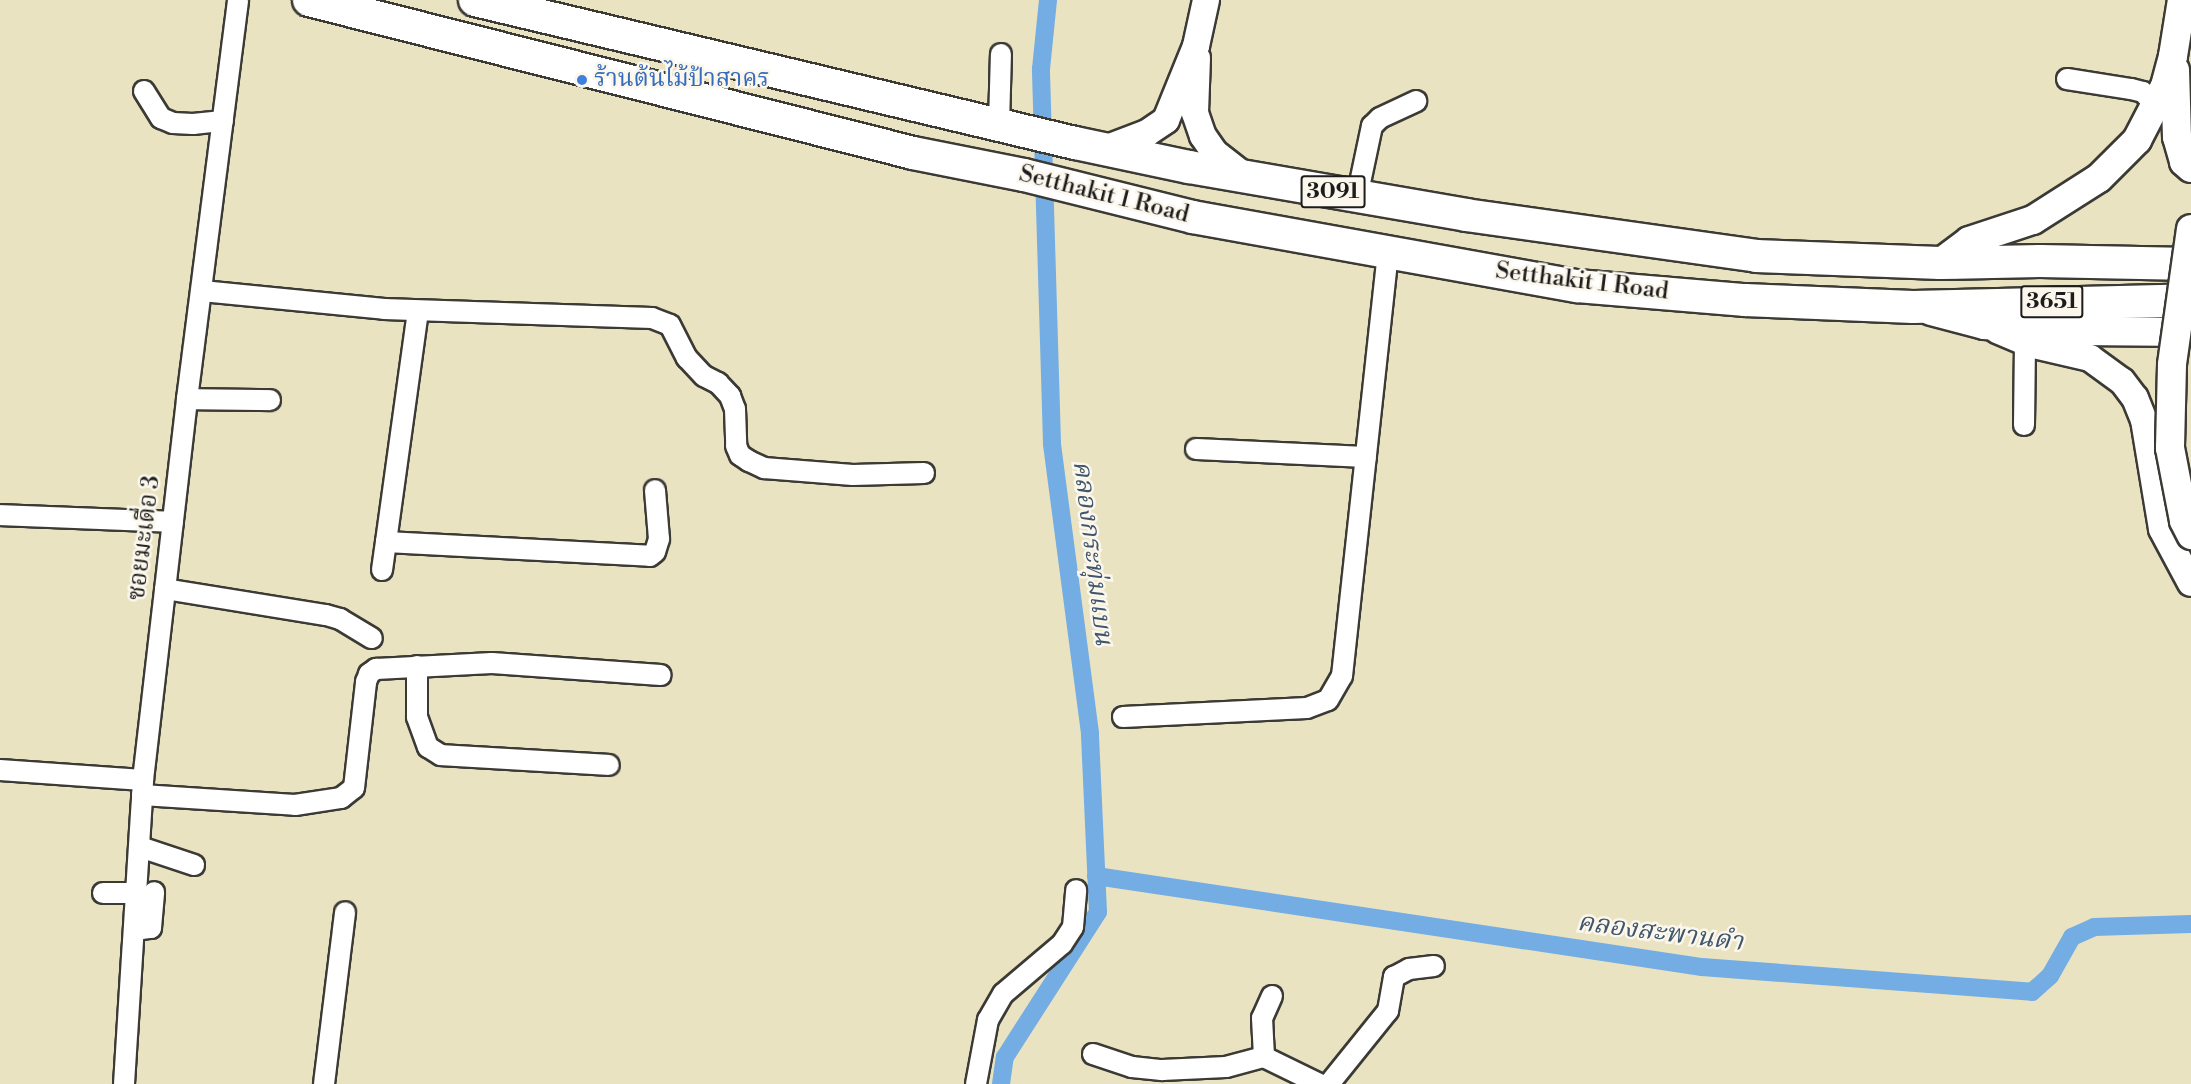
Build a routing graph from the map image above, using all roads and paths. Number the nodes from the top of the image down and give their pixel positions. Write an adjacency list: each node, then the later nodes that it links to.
1 (238, 0): 12 (street, ซอยมะเดื่อ 3)
2 (309, 0): 19 (main road, Setthakit 1 Road / 3091)
3 (475, 0): 13 (main road, Setthakit 1 Road / 3091)
4 (1206, 0): 6 (street)
5 (2181, 7): 11 (main road); 15 (main road)
6 (1196, 46): 14 (street); 16 (street)
7 (1001, 54): 13 (street)
8 (2067, 79): 11 (street)
9 (144, 91): 12 (street)
10 (1416, 102): 17 (street)
11 (2155, 105): 20 (main road)
12 (223, 121): 22 (street, ซอยมะเดื่อ 3)
13 (999, 124): 14 (main road, Setthakit 1 Road / 3091)
14 (1090, 146): 16 (main road, Setthakit 1 Road / 3091)
15 (2191, 168)
16 (1244, 176): 17 (main road, Setthakit 1 Road / 3091)
17 (1358, 196): 20 (main road, Setthakit 1 Road / 3091)
18 (2191, 229): 38 (main road, bridge)
19 (1388, 253): 24 (main road, Setthakit 1 Road / 3091); 33 (street)
20 (1940, 263): 21 (main road, 3651)
21 (2191, 264)
22 (202, 291): 25 (street); 29 (street, ซอยมะเดื่อ 3)
23 (2191, 300): 24 (main road, 3651)
24 (1913, 307): 26 (main road, 3091)
25 (418, 311): 34 (street); 39 (street)
26 (1984, 325): 27 (main road, 3091); 28 (street)
27 (2191, 332)
28 (2025, 341): 31 (street); 41 (street)
29 (187, 399): 30 (street); 37 (street, ซอยมะเดื่อ 3)
30 (270, 400)
31 (2024, 425)
32 (1196, 448): 33 (street)
33 (1366, 457): 46 (street)
34 (924, 473)
35 (655, 490): 39 (street)
36 (0, 515): 37 (street)
37 (173, 522): 42 (street, ซอยมะเดื่อ 3)
38 (2191, 535)
39 (386, 542): 40 (street)
40 (382, 570)
41 (2191, 583)
42 (165, 589): 43 (street); 49 (street, ซอยมะเดื่อ 3)
43 (372, 638)
44 (417, 666): 45 (street); 47 (street); 49 (street)
45 (661, 675)
46 (1123, 717)
47 (609, 765)
48 (0, 770): 49 (street)
49 (142, 788): 50 (street, ซอยมะเดื่อ 3)
50 (140, 847): 51 (street); 53 (street, ซอยมะเดื่อ 3)
51 (194, 865)
52 (1076, 890): 62 (street)
53 (145, 892): 54 (street); 60 (street, ซอยมะเดื่อ 3)
54 (103, 893)
55 (345, 912): 61 (street)
56 (1434, 966): 64 (street)
57 (1272, 996): 59 (street)
58 (1094, 1054): 59 (street)
59 (1264, 1057): 63 (street)
60 (124, 1084)
61 (324, 1084)
62 (976, 1084)
63 (1319, 1084)
64 (1329, 1084)

